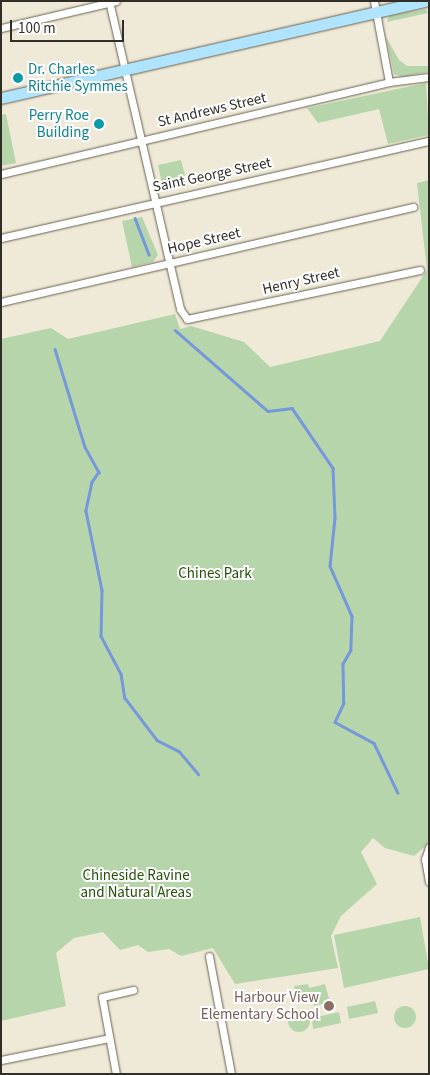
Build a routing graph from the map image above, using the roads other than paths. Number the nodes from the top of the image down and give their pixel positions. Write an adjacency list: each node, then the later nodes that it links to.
1 (425, 1): 3 (main road)
2 (112, 2): 4 (street); 5 (street)
3 (375, 6): 5 (main road); 7 (street)
4 (1, 28)
5 (125, 69): 8 (main road); 9 (street)
6 (429, 77): 7 (street, St Andrews Street)
7 (389, 82): 9 (street, St Andrews Street)
8 (1, 98)
9 (141, 140): 11 (street, St Andrews Street); 12 (street)
10 (429, 141): 12 (street, Saint George Street)
11 (1, 174)
12 (155, 202): 14 (street, Saint George Street); 15 (street)
13 (413, 207): 15 (street, Hope Street)
14 (1, 238)
15 (169, 264): 16 (street, Henry Street); 17 (street, Hope Street)
16 (420, 270)
17 (1, 302)
18 (429, 847): 19 (street)
19 (429, 882)
20 (209, 956): 25 (street)
21 (133, 990): 22 (street)
22 (109, 1038): 23 (street); 24 (street)
23 (1, 1060)
24 (116, 1074)
25 (231, 1074)

